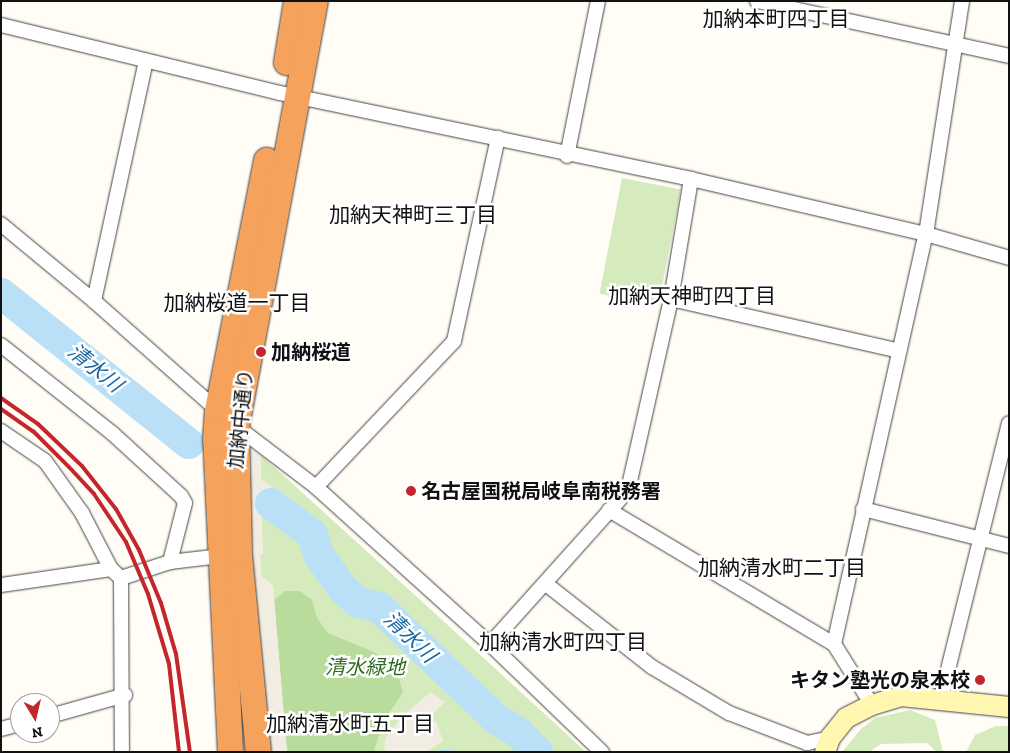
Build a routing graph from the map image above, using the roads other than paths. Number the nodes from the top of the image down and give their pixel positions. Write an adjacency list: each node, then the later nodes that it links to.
1 (296, 1): 10 (highway, 加納中通り)
2 (315, 1): 10 (highway, 加納中通り)
3 (598, 1): 12 (street)
4 (757, 1): 7 (street)
5 (962, 1): 7 (street)
6 (1, 25): 9 (street)
7 (957, 45): 8 (street); 15 (street)
8 (1009, 56)
9 (146, 61): 10 (street); 18 (street)
10 (287, 95): 11 (street); 21 (highway, 加納中通り); 23 (highway, 加納中通り)
11 (498, 138): 12 (street); 25 (street)
12 (567, 156): 13 (street)
13 (690, 179): 15 (street); 17 (street)
14 (1, 224): 18 (street)
15 (926, 234): 16 (street); 20 (street)
16 (1009, 258)
17 (671, 299): 20 (street); 27 (street)
18 (94, 301): 21 (street)
19 (1, 345): 31 (street)
20 (899, 350): 26 (street)
21 (217, 410): 30 (highway, 加納中通り)
22 (1009, 423): 28 (street)
23 (236, 426): 25 (street); 45 (highway, 加納中通り)
24 (1, 432): 32 (street)
25 (316, 487): 35 (street)
26 (863, 509): 28 (street); 36 (street)
27 (610, 510): 33 (street); 36 (street)
28 (981, 538): 29 (street); 38 (street)
29 (1009, 546)
30 (220, 556): 31 (street); 44 (highway, 加納中通り)
31 (170, 562): 32 (street)
32 (116, 574): 34 (street); 37 (street)
33 (546, 584): 35 (street); 42 (street)
34 (1, 585)
35 (490, 644): 46 (street)
36 (834, 644): 39 (street)
37 (125, 695): 41 (street); 43 (street)
38 (941, 698): 39 (street); 40 (street)
39 (872, 705): 42 (street)
40 (1009, 707)
41 (60, 713)
42 (827, 745)
43 (122, 752)
44 (230, 752)
45 (258, 752)
46 (602, 752)

